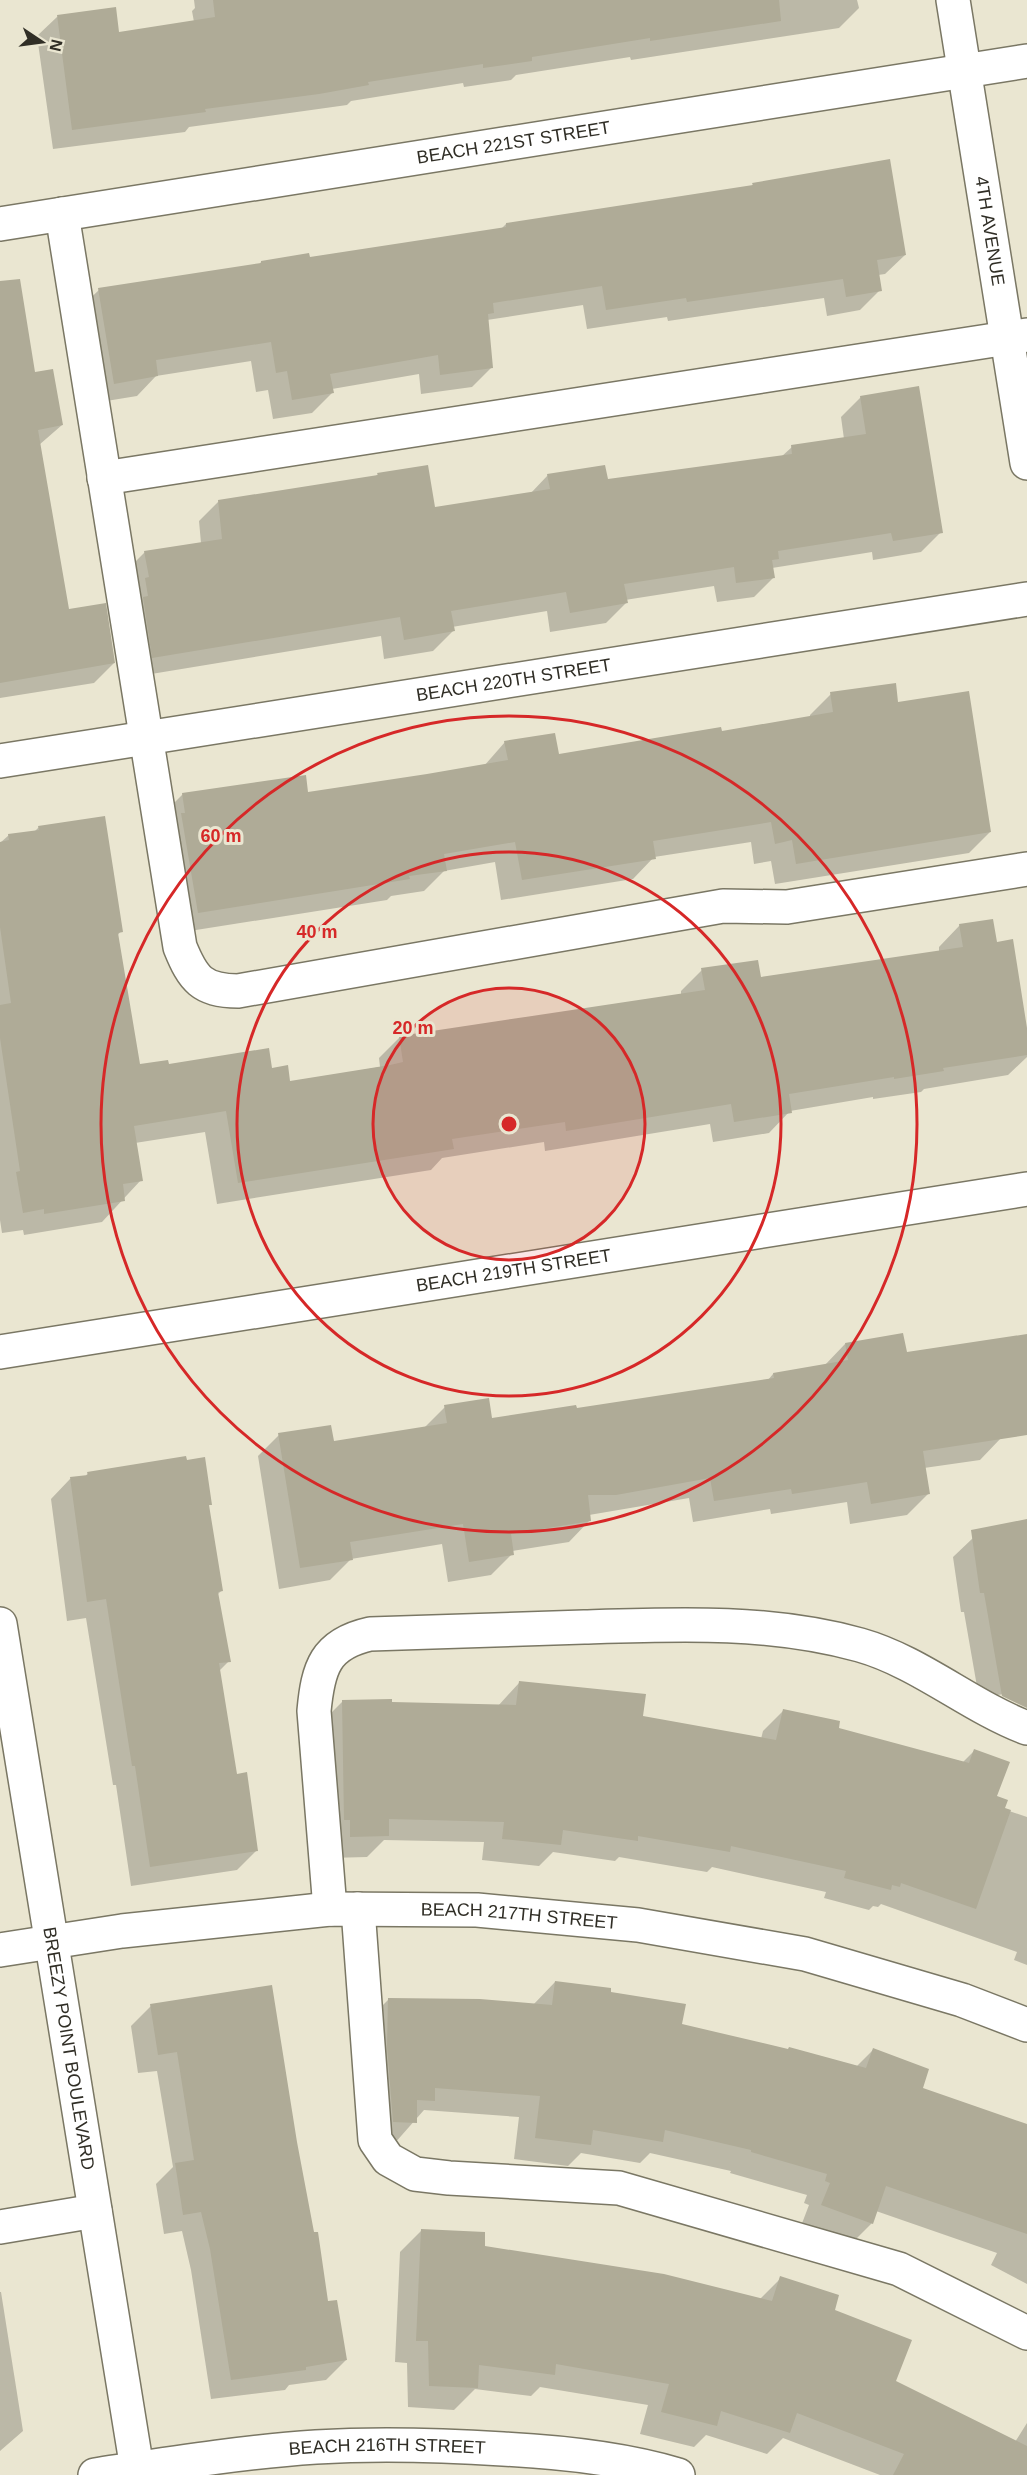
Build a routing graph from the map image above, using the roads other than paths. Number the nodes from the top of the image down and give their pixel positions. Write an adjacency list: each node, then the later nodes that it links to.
1 (953, 0): 3 (street, 4TH AVENUE)
2 (1027, 61): 3 (street, BEACH 221ST STREET)
3 (964, 71): 4 (street, BEACH 221ST STREET); 6 (street, 4TH AVENUE)
4 (62, 214): 5 (street, BEACH 221ST STREET); 8 (street)
5 (0, 224)
6 (1017, 336): 7 (street, 4TH AVENUE); 8 (street)
7 (1027, 463)
8 (104, 478): 10 (street)
9 (1027, 599): 10 (street, BEACH 220TH STREET)
10 (146, 738): 11 (street, BEACH 220TH STREET); 12 (street)
11 (0, 761)
12 (1027, 869)
13 (1027, 1189): 14 (street, BEACH 219TH STREET)
14 (0, 1352)
15 (0, 1624): 16 (street, BREEZY POINT BOULEVARD)
16 (5, 1684): 19 (street, BREEZY POINT BOULEVARD)
17 (1027, 1728): 18 (street)
18 (344, 1909): 19 (street, BEACH 217TH STREET); 21 (street, BEACH 217TH STREET); 24 (street)
19 (51, 1942): 20 (street, BEACH 217TH STREET); 22 (street, BREEZY POINT BOULEVARD)
20 (0, 1950)
21 (1027, 2025)
22 (94, 2211): 23 (street); 25 (street, BREEZY POINT BOULEVARD)
23 (0, 2227)
24 (1027, 2333)
25 (138, 2472): 26 (street, BEACH 216TH STREET); 27 (street, BEACH 216TH STREET)
26 (95, 2475)
27 (678, 2475)

